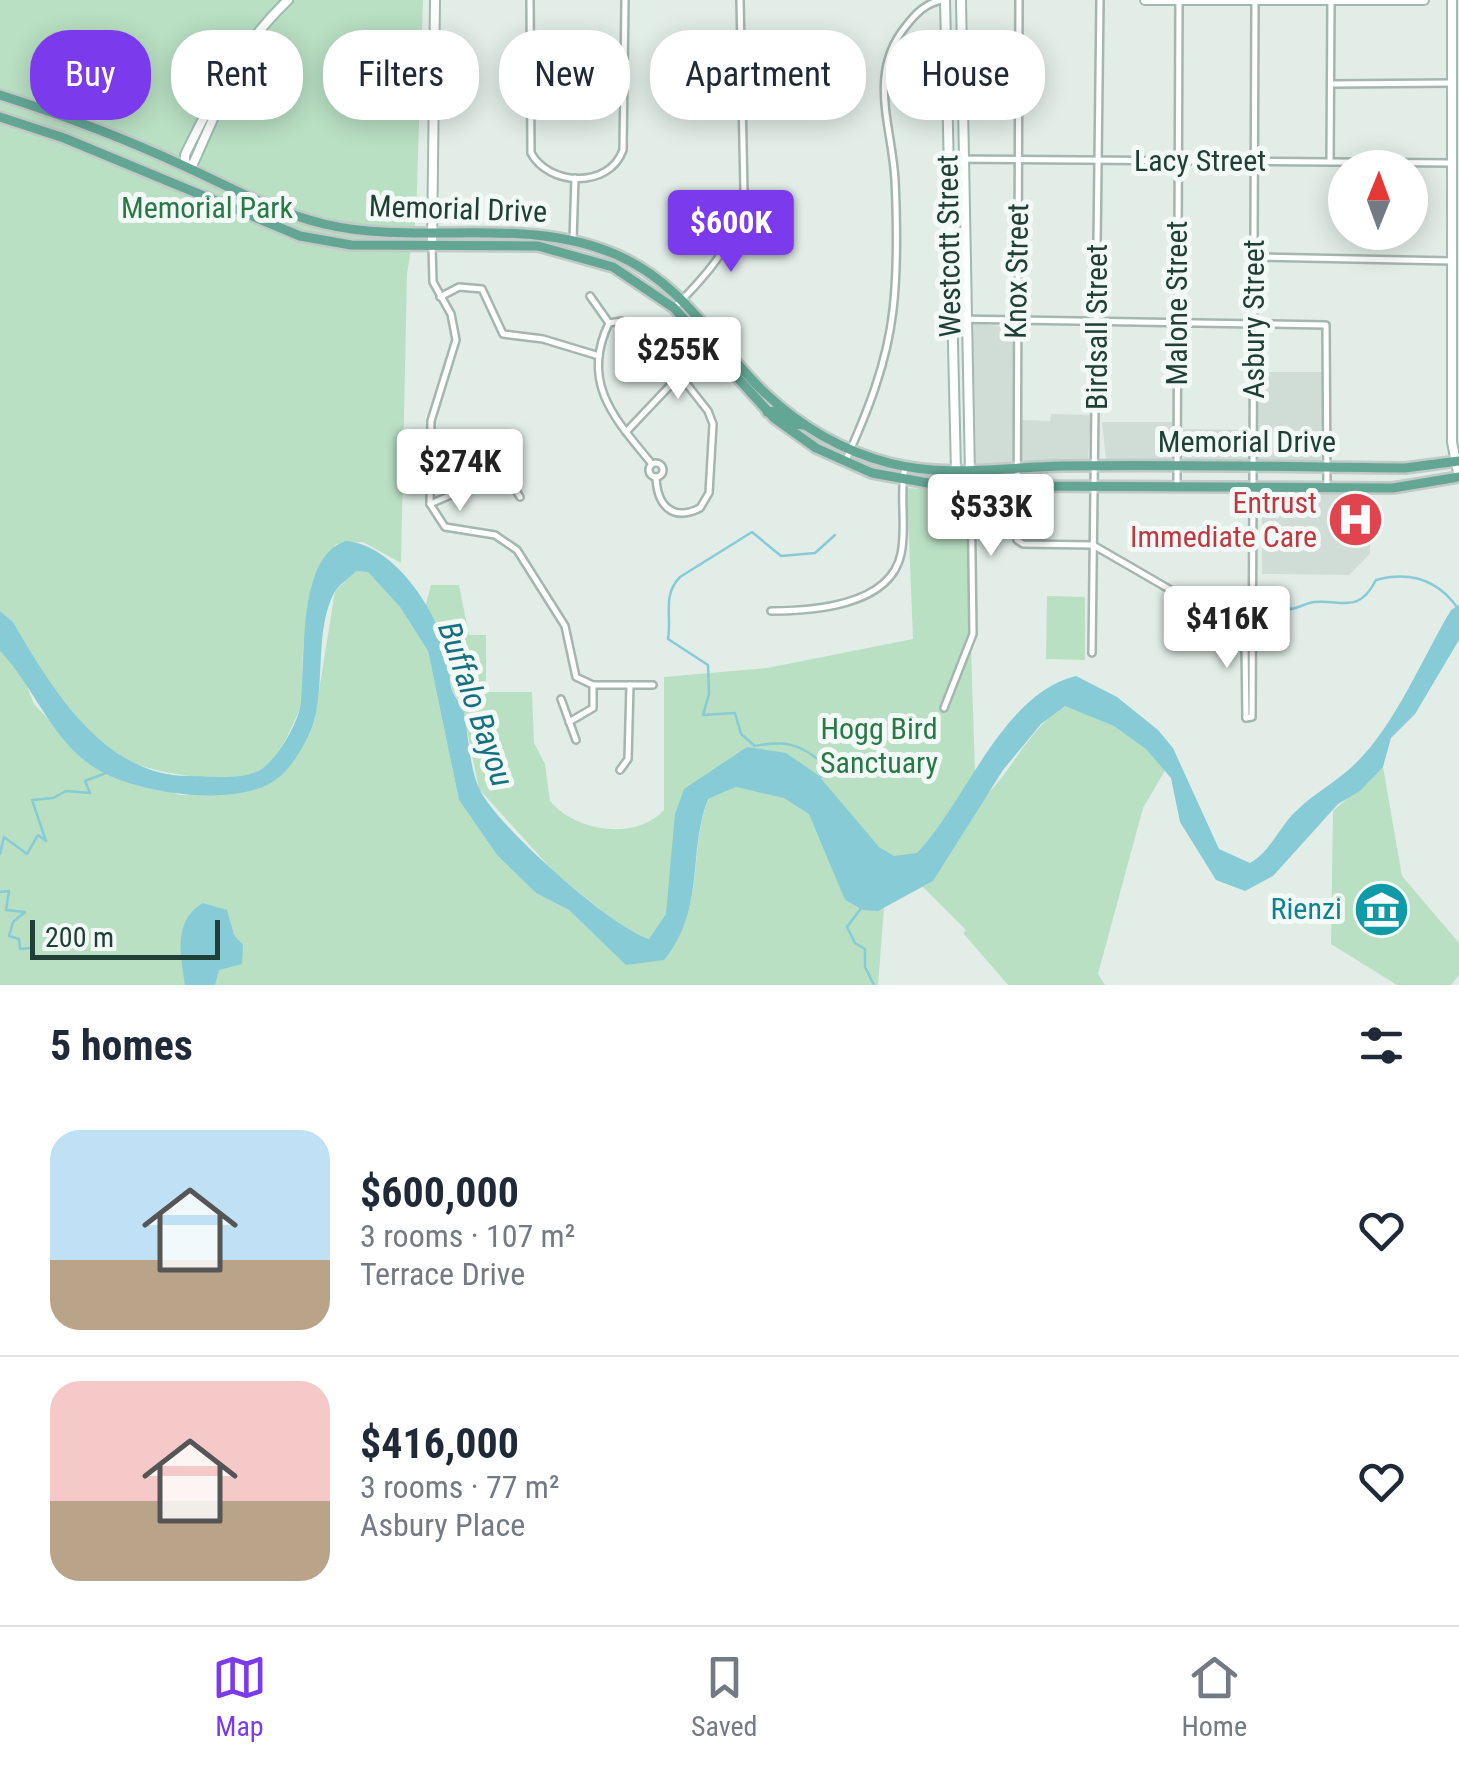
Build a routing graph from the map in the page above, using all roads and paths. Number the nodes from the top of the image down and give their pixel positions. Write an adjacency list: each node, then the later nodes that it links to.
1 (288, 0): 30 (street)
2 (435, 0): 33 (street)
3 (530, 0): 31 (street)
4 (625, 0): 31 (street)
5 (740, 0): 43 (street)
6 (944, 0): 22 (street, Westcott Street); 63 (street)
7 (961, 0): 23 (street, Westcott Street)
8 (1019, 0): 25 (street, Knox Street)
9 (1100, 0): 26 (street, Birdsall Street)
10 (1146, 0): 11 (street)
11 (1179, 0): 12 (street); 27 (street, Malone Street)
12 (1255, 0): 15 (street); 28 (street, Asbury Street)
13 (1424, 0): 15 (street)
14 (1452, 0): 16 (street)
15 (1331, 1): 17 (street)
16 (1453, 82): 17 (street); 21 (street)
17 (1331, 84): 20 (street)
18 (0, 96): 30 (main road, Memorial Drive)
19 (0, 117): 32 (main road, Memorial Drive)
20 (1330, 150)
21 (1455, 158): 24 (street, Lacy Street); 38 (street)
22 (947, 159): 23 (street, Lacy Street); 45 (street, Westcott Street)
23 (963, 159): 25 (street, Lacy Street); 46 (street, Westcott Street)
24 (1428, 159)
25 (1018, 160): 26 (street, Lacy Street); 47 (street, Knox Street)
26 (1098, 161): 27 (street, Lacy Street); 48 (street, Birdsall Street)
27 (1178, 161): 28 (street, Lacy Street); 49 (street, Malone Street)
28 (1255, 161): 29 (street, Lacy Street); 37 (street, Asbury Street)
29 (1328, 162)
30 (185, 166): 32 (main road); 33 (main road, Memorial Drive)
31 (575, 178): 34 (street)
32 (176, 184): 35 (main road, Memorial Drive)
33 (432, 233): 34 (main road, Memorial Drive); 35 (street)
34 (573, 240): 36 (main road); 39 (main road, Memorial Drive)
35 (432, 246): 36 (main road, Memorial Drive); 42 (street)
36 (538, 246): 40 (main road, Memorial Drive)
37 (1254, 257): 38 (street); 50 (street, Asbury Street)
38 (1453, 261): 64 (street)
39 (643, 268): 40 (main road); 43 (main road, Memorial Drive)
40 (637, 279): 44 (main road, Memorial Drive)
41 (590, 296): 51 (street)
42 (440, 297): 56 (street); 87 (street)
43 (684, 298): 44 (street); 53 (main road, Memorial Drive)
44 (674, 308): 55 (main road, Memorial Drive)
45 (950, 319): 46 (street); 59 (street, Westcott Street)
46 (966, 319): 47 (street); 58 (street, Westcott Street)
47 (1017, 320): 48 (street); 72 (street, Knox Street)
48 (1097, 320): 49 (street); 67 (street, Birdsall Street)
49 (1177, 321): 50 (street); 69 (street, Malone Street)
50 (1253, 322): 70 (street, Asbury Street); 71 (street)
51 (609, 323): 52 (street); 56 (street)
52 (630, 325)
53 (723, 343): 55 (main road); 61 (main road, Memorial Drive)
54 (660, 350): 57 (street)
55 (713, 352): 57 (street); 60 (main road, Memorial Drive)
56 (599, 356): 62 (street)
57 (680, 375): 62 (street); 75 (street)
58 (967, 390): 59 (street); 74 (street, Westcott Street)
59 (953, 391): 73 (street, Westcott Street)
60 (767, 412): 61 (main road); 65 (main road, Memorial Drive)
61 (804, 425): 63 (main road, Memorial Drive)
62 (626, 432): 66 (street)
63 (851, 450): 65 (street); 68 (main road, Memorial Drive)
64 (1457, 462): 71 (main road, Memorial Drive); 76 (street)
65 (845, 463): 77 (main road, Memorial Drive)
66 (652, 464): 75 (street); 75 (street)
67 (1096, 466): 69 (main road, Memorial Drive); 72 (main road, Memorial Drive); 82 (street, Birdsall Street)
68 (905, 467): 73 (main road, Memorial Drive); 77 (street)
69 (1177, 467): 70 (main road, Memorial Drive); 83 (street, Malone Street)
70 (1254, 467): 71 (main road, Memorial Drive); 84 (street, Asbury Street)
71 (1328, 467): 85 (street)
72 (1016, 469): 74 (main road, Memorial Drive); 81 (street, Knox Street)
73 (956, 472): 74 (main road, Memorial Drive); 80 (street)
74 (970, 472): 80 (street, Westcott Street)
75 (656, 477)
76 (1459, 478): 85 (main road, Memorial Drive)
77 (902, 480): 80 (main road, Memorial Drive); 89 (street)
78 (503, 481): 79 (street); 79 (street); 87 (street)
79 (512, 484): 86 (street)
80 (971, 485): 81 (main road, Memorial Drive); 97 (street, Westcott Street)
81 (1017, 486): 82 (main road, Memorial Drive); 88 (street, Knox Street)
82 (1094, 486): 83 (main road, Memorial Drive); 88 (street, Birdsall Street)
83 (1177, 486): 84 (main road, Memorial Drive)
84 (1254, 487): 85 (main road, Memorial Drive); 90 (street, Asbury Street)
85 (1328, 488)
86 (520, 496)
87 (430, 504): 92 (street)
88 (1093, 545): 90 (street); 91 (street, Birdsall Street)
89 (771, 611)
90 (1252, 637): 95 (street, Asbury Street)
91 (1092, 653)
92 (594, 685): 93 (street); 98 (street)
93 (630, 685): 94 (street); 100 (street)
94 (653, 685)
95 (1248, 686): 95 (street)
96 (561, 699): 98 (street)
97 (944, 708)
98 (569, 722): 99 (street)
99 (576, 740)
100 (620, 770)

